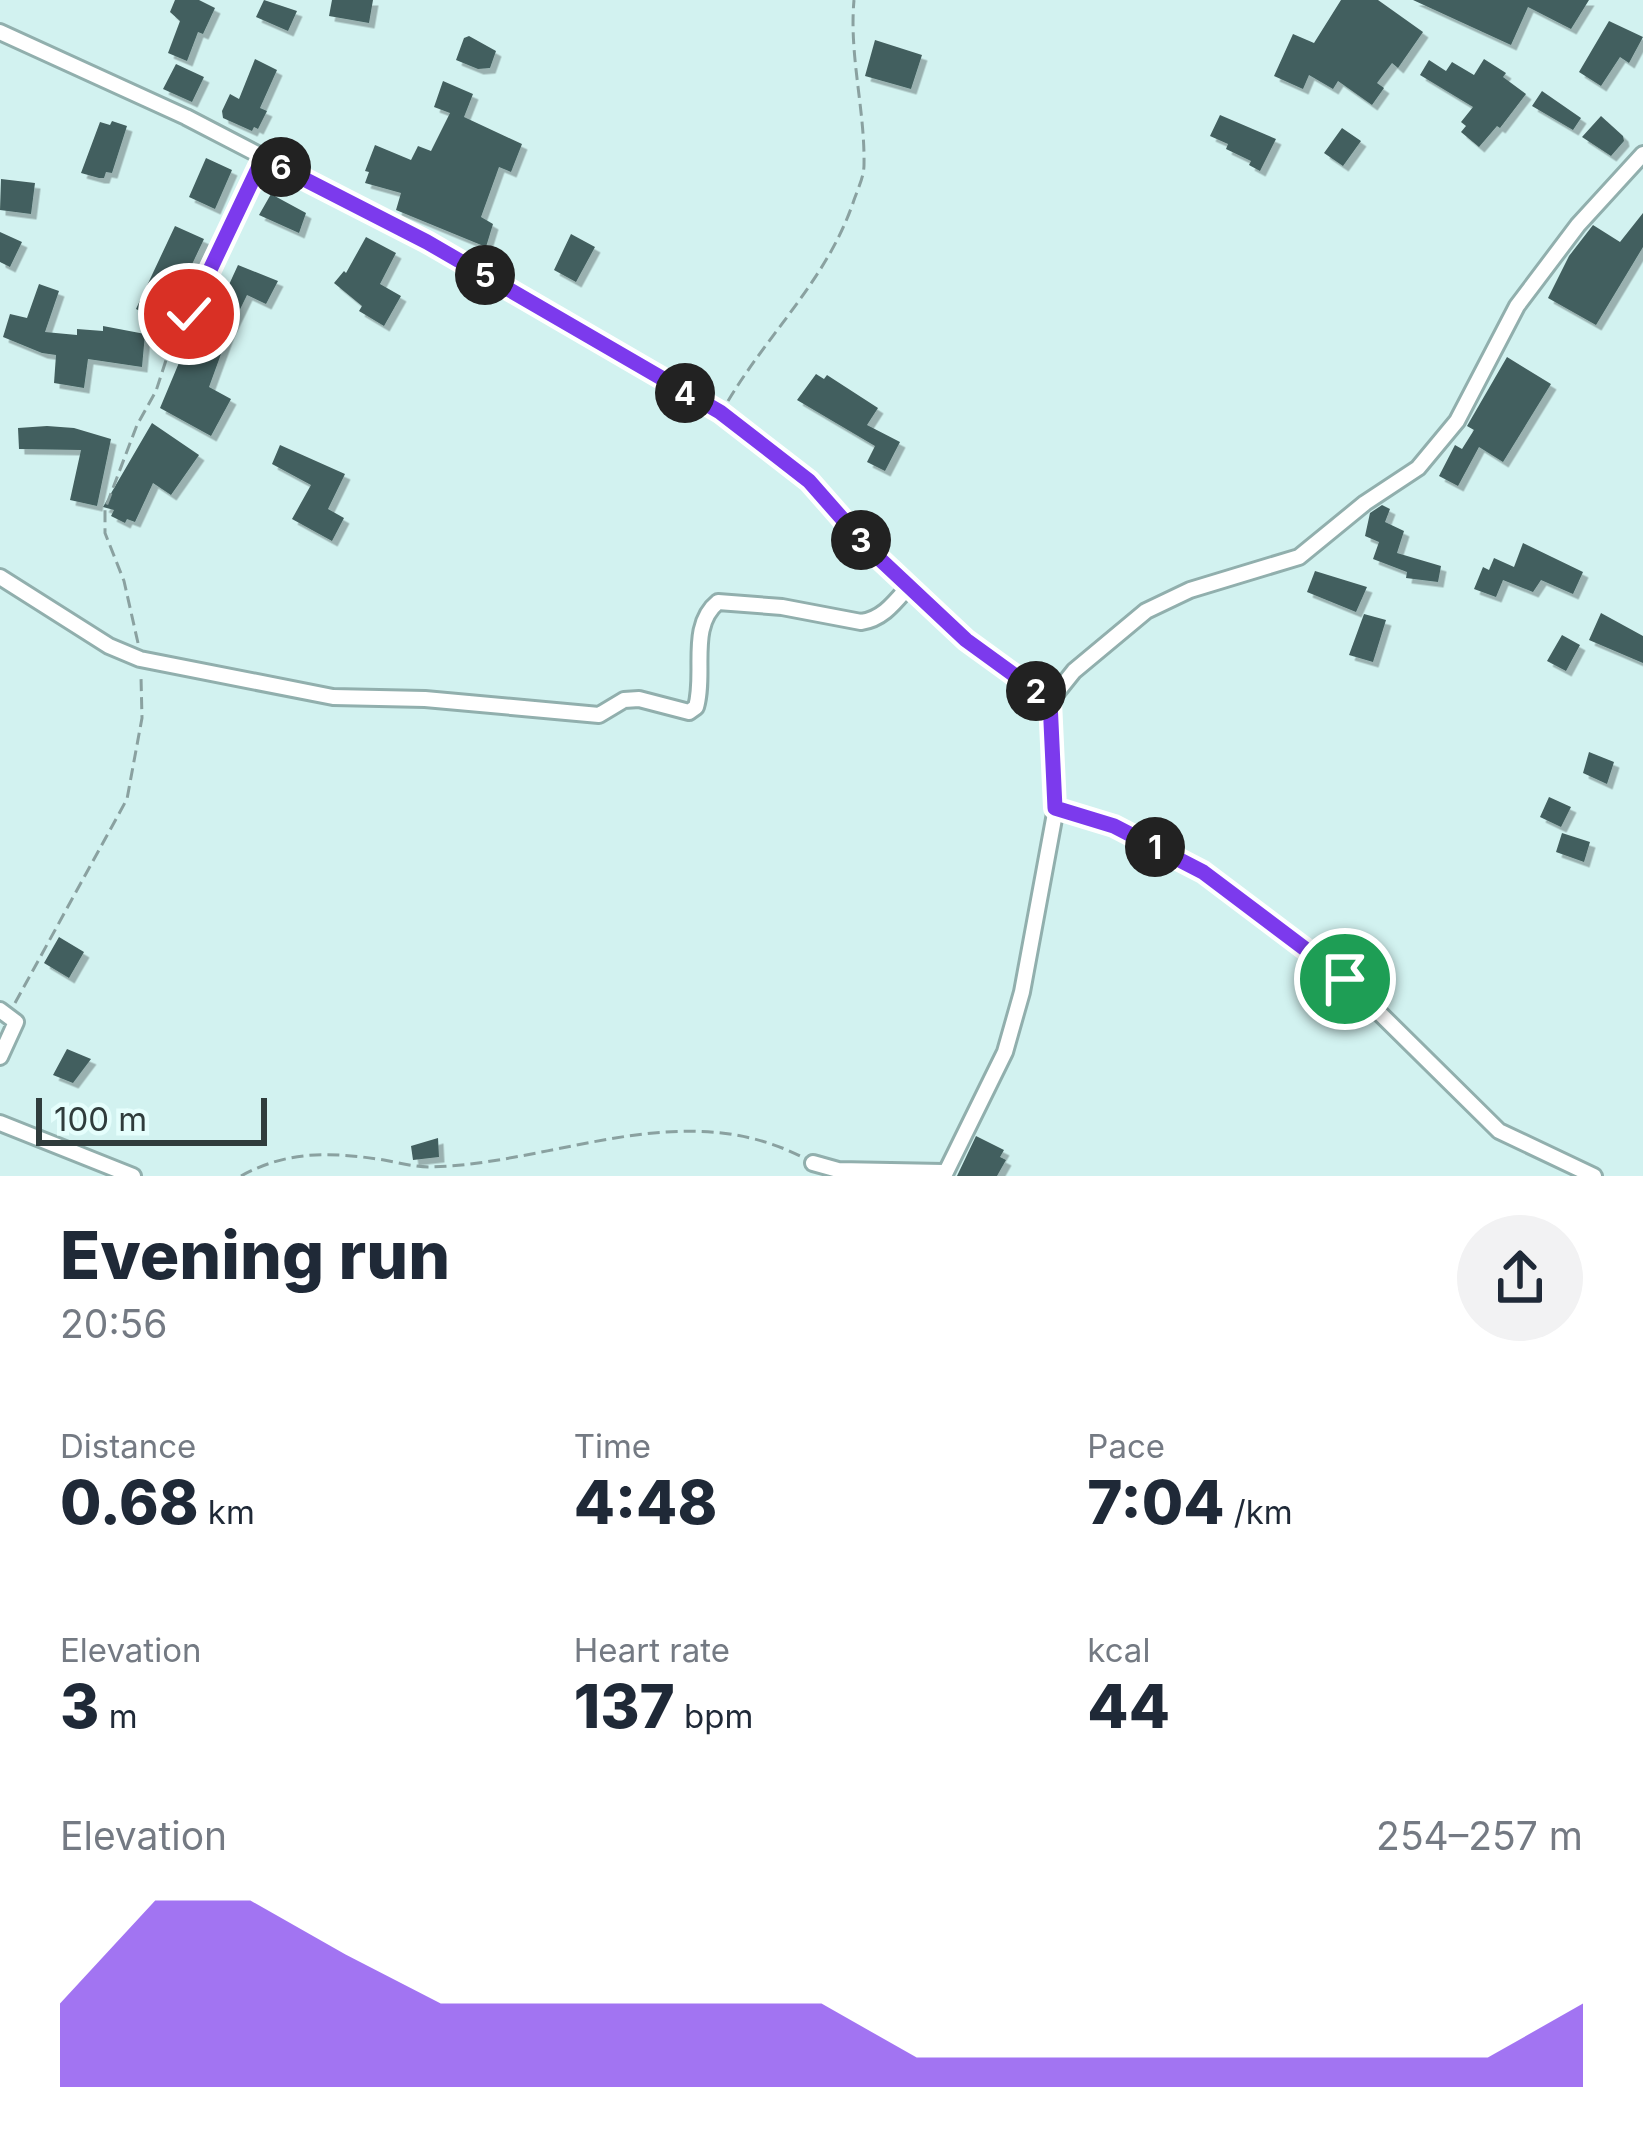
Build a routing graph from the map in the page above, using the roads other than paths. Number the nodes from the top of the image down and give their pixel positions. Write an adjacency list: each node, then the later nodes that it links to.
1 (0, 32): 4 (street)
2 (1643, 154): 5 (street)
3 (0, 577): 4 (street)
4 (909, 586): 5 (street)
5 (1050, 701): 6 (street)
6 (1055, 808): 11 (street); 13 (street)
7 (4, 1012): 8 (street)
8 (0, 1057)
9 (0, 1123): 12 (street)
10 (813, 1163): 11 (street)
11 (944, 1174)
12 (134, 1176)
13 (1594, 1176)

